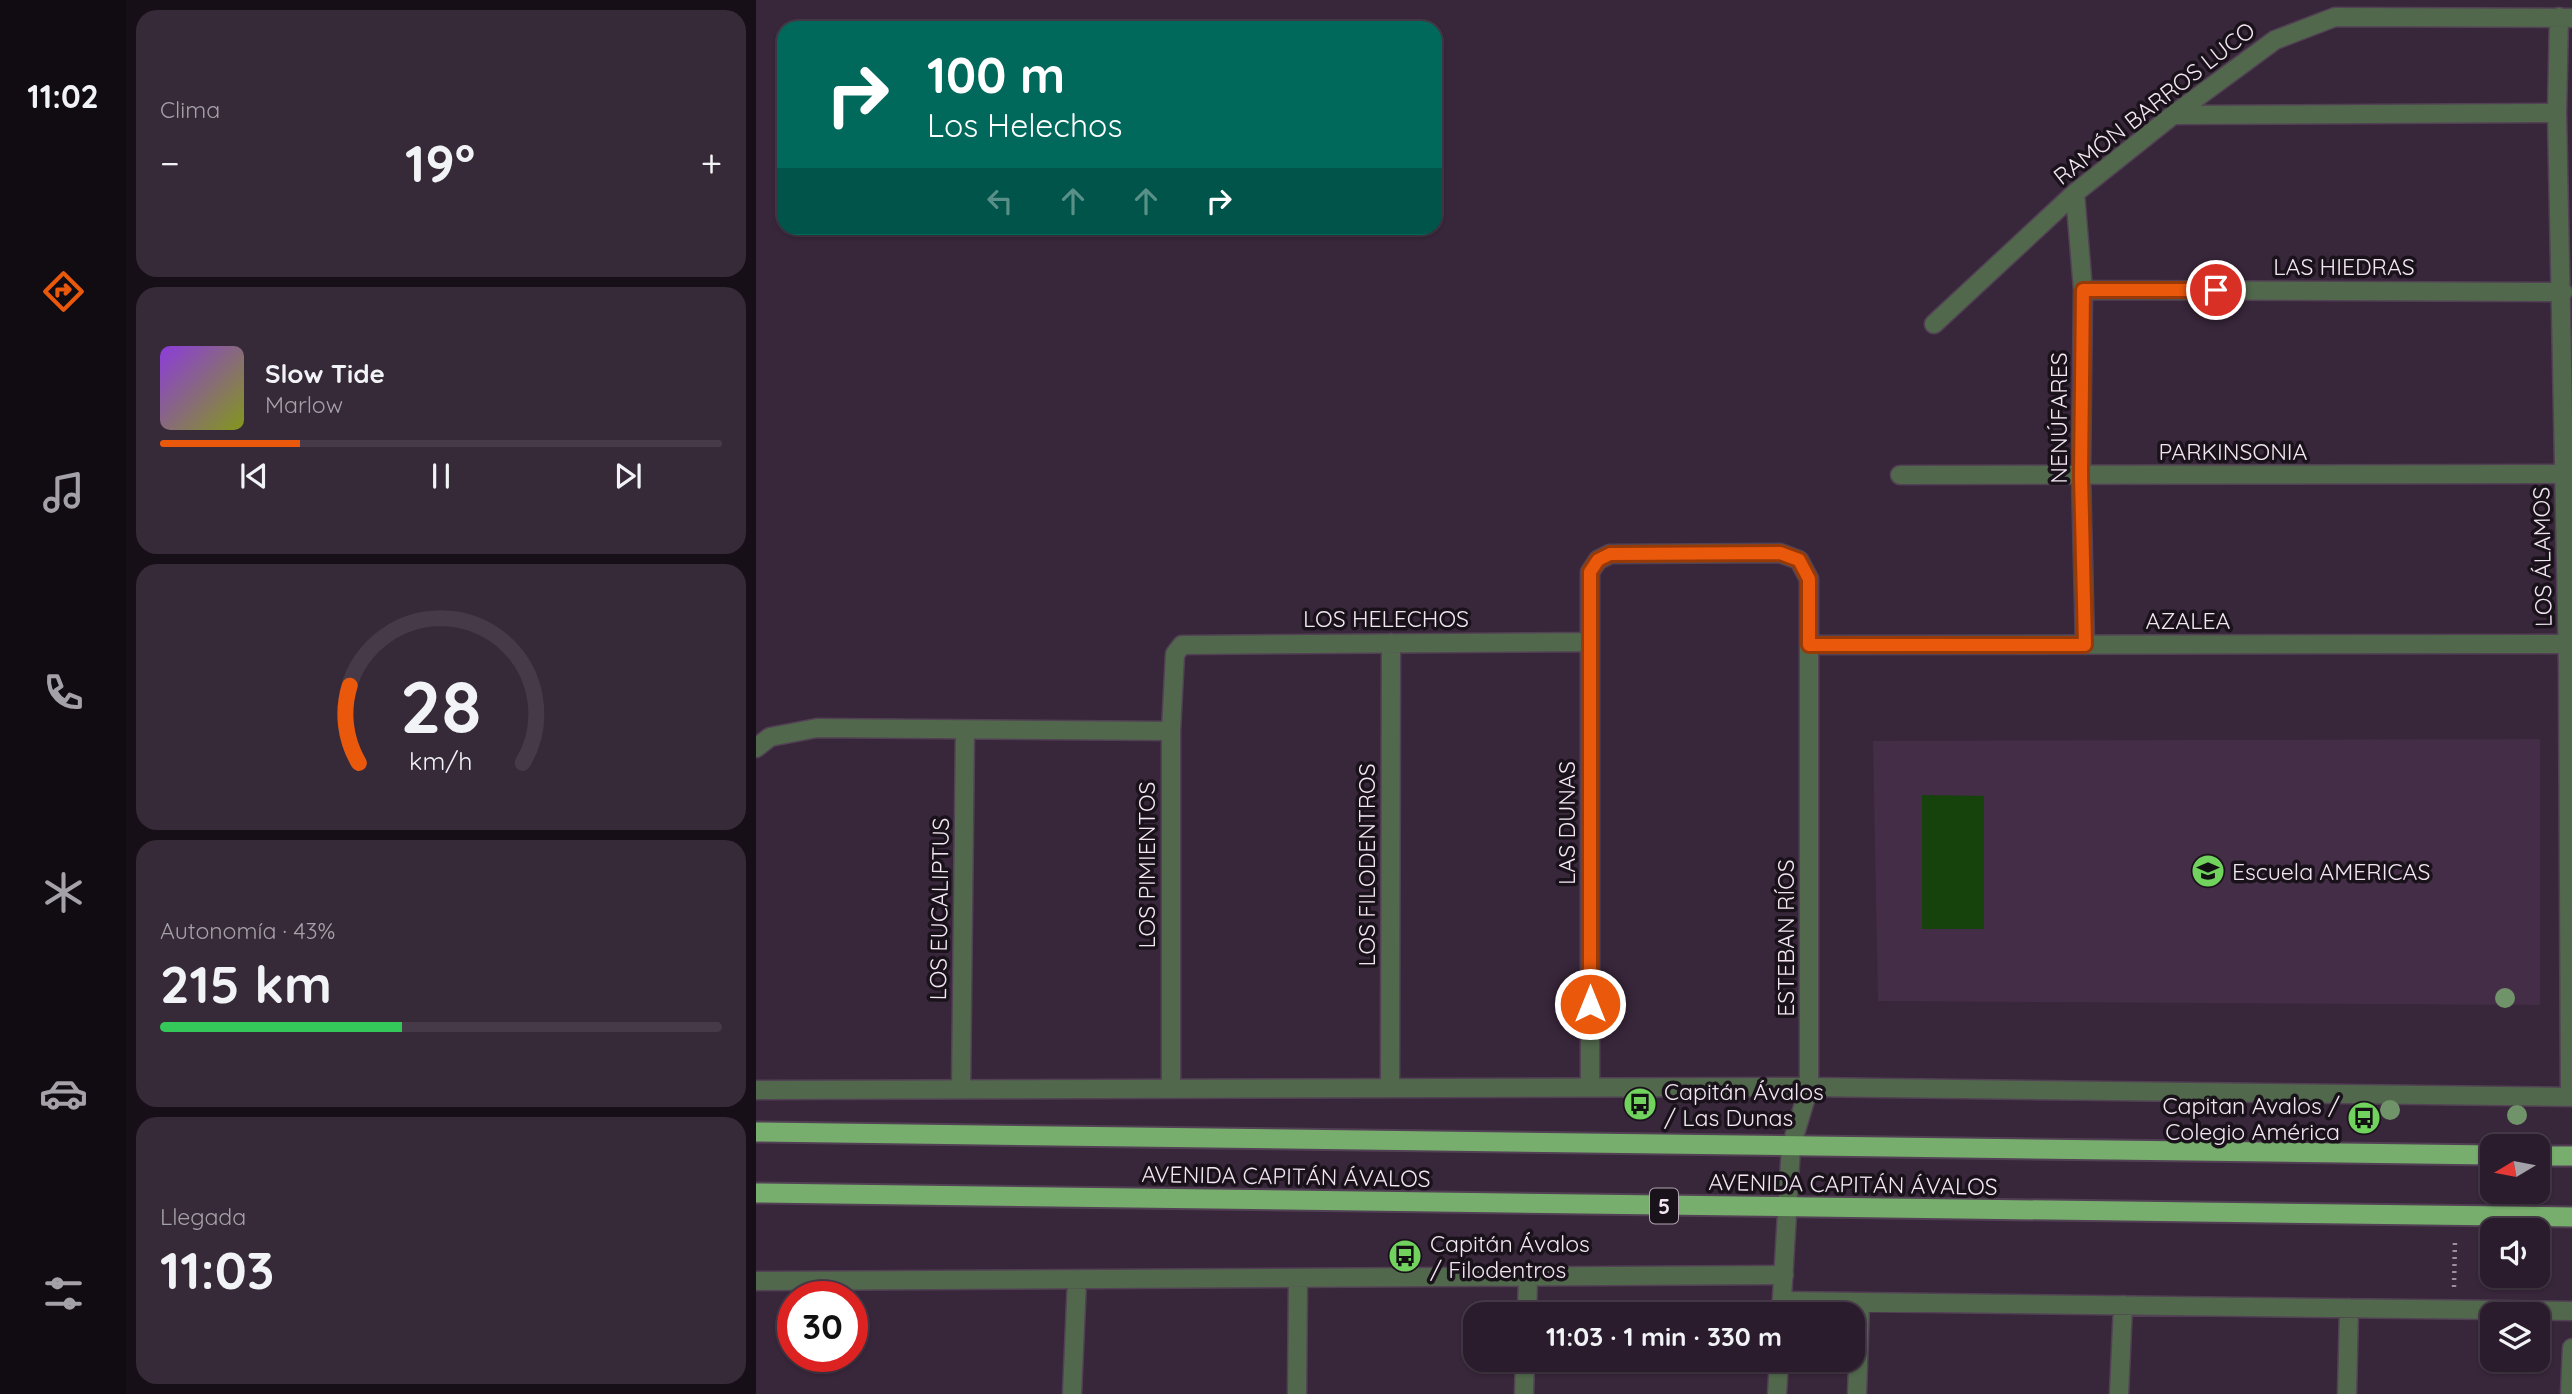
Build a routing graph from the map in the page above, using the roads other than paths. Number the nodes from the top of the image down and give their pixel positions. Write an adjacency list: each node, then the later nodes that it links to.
1 (2566, 18): 2 (street, LOS ÁLAMOS); 3 (street, RAMÓN BARROS LUCO)
2 (2557, 113): 3 (street); 6 (street, LOS ÁLAMOS)
3 (2172, 115): 4 (street, RAMÓN BARROS LUCO)
4 (2076, 193): 5 (street, NENÚFARES); 7 (street, RAMÓN BARROS LUCO)
5 (2083, 290): 6 (street, LAS HIEDRAS); 10 (street, NENÚFARES)
6 (2563, 292): 8 (street, LOS ÁLAMOS)
7 (1934, 324)
8 (2565, 474): 10 (street, PARKINSONIA); 14 (street, LOS ÁLAMOS)
9 (1900, 475): 10 (street, PARKINSONIA)
10 (2081, 475): 17 (street, NENÚFARES)
11 (1598, 560): 12 (street, LAS DUNAS); 16 (street, ESTEBAN RÍOS)
12 (1590, 642): 13 (street, LOS HELECHOS); 22 (street, LAS DUNAS)
13 (1391, 643): 15 (street, LOS HELECHOS); 25 (street, LOS FILODENTROS)
14 (2568, 644): 17 (street, AZALEA); 18 (street, LOS ÁLAMOS)
15 (1182, 645): 20 (street, LOS PIMIENTOS)
16 (1809, 645): 17 (street, AZALEA); 23 (street, ESTEBAN RÍOS)
17 (2085, 645)
18 (2570, 664): 28 (street, LOS ÁLAMOS)
19 (965, 730): 20 (street); 21 (street); 26 (street, LOS EUCALIPTUS)
20 (1171, 731): 24 (street, LOS PIMIENTOS)
21 (763, 742)
22 (1590, 1087): 23 (street); 25 (street)
23 (1809, 1087): 28 (street); 30 (street, ESTEBAN RÍOS)
24 (1171, 1088): 25 (street); 26 (street)
25 (1390, 1088)
26 (961, 1089): 27 (street)
27 (756, 1090)
28 (2571, 1097)
29 (756, 1132): 30 (highway, AVENIDA CAPITÁN ÁVALOS)
30 (1791, 1147): 31 (highway, AVENIDA CAPITÁN ÁVALOS); 35 (street, ESTEBAN RÍOS)
31 (2480, 1155)
32 (2550, 1156): 33 (highway)
33 (2572, 1156)
34 (756, 1193): 35 (highway, AVENIDA CAPITÁN ÁVALOS / 5)
35 (1787, 1208): 36 (highway, AVENIDA CAPITÁN ÁVALOS / 5); 37 (street, ESTEBAN RÍOS)
36 (2572, 1217)
37 (1784, 1275): 38 (street); 43 (street, ESTEBAN RÍOS)
38 (1528, 1277): 39 (street); 42 (street)
39 (1298, 1279): 40 (street); 53 (street)
40 (1077, 1280): 41 (street); 52 (street)
41 (756, 1281)
42 (1527, 1302)
43 (1782, 1302)
44 (1865, 1304): 45 (street)
45 (2123, 1306): 46 (street); 57 (street)
46 (2349, 1308): 47 (street); 58 (street)
47 (2572, 1311)
48 (2572, 1348): 59 (street)
49 (1525, 1372): 54 (street)
50 (1778, 1372): 55 (street)
51 (1858, 1372): 56 (street)
52 (1072, 1394)
53 (1297, 1394)
54 (1524, 1394)
55 (1777, 1394)
56 (1857, 1394)
57 (2119, 1394)
58 (2347, 1394)
59 (2570, 1394)

